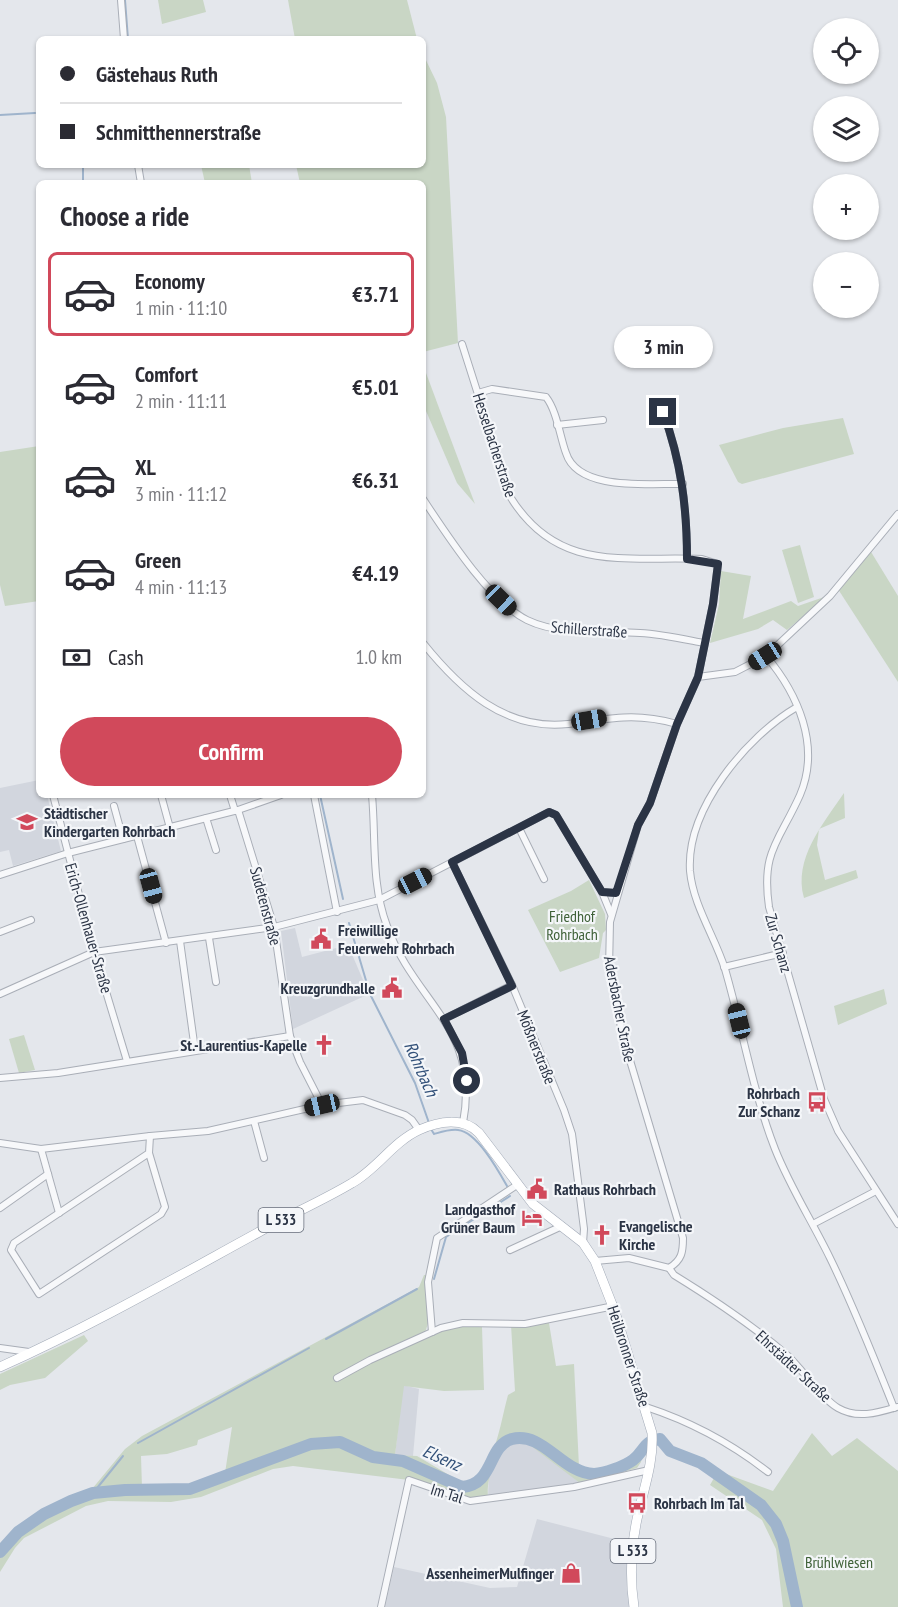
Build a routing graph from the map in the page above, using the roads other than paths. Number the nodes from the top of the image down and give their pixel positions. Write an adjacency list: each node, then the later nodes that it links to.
1 (121, 0): 2 (street)
2 (124, 36)
3 (462, 344): 4 (street, Hesselbacherstraße)
4 (478, 393): 7 (street); 11 (street, Hesselbacherstraße)
5 (663, 412): 8 (street)
6 (603, 420): 7 (street)
7 (556, 424): 8 (street)
8 (683, 484): 11 (street)
9 (426, 503): 13 (street, Schillerstraße)
10 (898, 514): 15 (street)
11 (687, 559): 12 (street, Hesselbacherstraße)
12 (718, 564): 13 (street, Adersbacher Straße)
13 (704, 643): 16 (street, Adersbacher Straße)
14 (426, 646): 18 (street)
15 (765, 656): 16 (street); 17 (street, Zur Schanz)
16 (698, 677): 18 (street, Adersbacher Straße)
17 (797, 707): 49 (street, Zur Schanz); 50 (street)
18 (677, 724): 38 (street, Adersbacher Straße)
19 (54, 798): 33 (street, Erich-Ollenhauer-Straße)
20 (162, 798): 28 (street)
21 (231, 798): 26 (street, Sudetenstraße)
22 (272, 798): 26 (street)
23 (315, 798): 40 (street)
24 (372, 798): 39 (street)
25 (114, 806): 31 (street)
26 (236, 810): 27 (street); 43 (street, Sudetenstraße)
27 (206, 818): 28 (street); 32 (street)
28 (170, 828): 30 (street)
29 (519, 828): 34 (street); 36 (street); 37 (street)
30 (137, 836): 31 (street); 47 (street)
31 (123, 839): 33 (street)
32 (216, 850)
33 (68, 853): 35 (street); 48 (street, Erich-Ollenhauer-Straße)
34 (452, 862): 39 (street); 52 (street, Mößnerstraße)
35 (0, 875)
36 (544, 879)
37 (602, 892): 38 (street); 41 (street)
38 (616, 893): 41 (street, Adersbacher Straße)
39 (379, 900): 40 (street); 54 (street)
40 (337, 912): 43 (street)
41 (611, 914): 79 (street, Adersbacher Straße)
42 (31, 920): 44 (street)
43 (274, 927): 45 (street); 55 (street, Sudetenstraße)
44 (0, 932)
45 (209, 938): 46 (street); 51 (street)
46 (180, 941): 47 (street); 56 (street)
47 (166, 943): 48 (street)
48 (94, 952): 53 (street); 57 (street, Erich-Ollenhauer-Straße)
49 (783, 953): 50 (street); 70 (street, Zur Schanz)
50 (724, 967): 73 (street)
51 (216, 982)
52 (512, 986): 54 (street); 76 (street, Mößnerstraße)
53 (0, 994)
54 (444, 1019): 61 (street)
55 (290, 1036): 56 (street); 59 (street, Sudetenstraße)
56 (195, 1050): 57 (street)
57 (127, 1061): 58 (street)
58 (0, 1078)
59 (322, 1105): 60 (street); 62 (street)
60 (254, 1121): 63 (street); 67 (street)
61 (463, 1122): 62 (main road); 69 (main road, Heilbronner Straße / L 533)
62 (427, 1128): 83 (main road, L 533)
63 (150, 1136): 65 (street); 66 (street)
64 (0, 1143): 65 (street)
65 (41, 1149): 68 (street)
66 (149, 1153): 72 (street); 72 (street)
67 (264, 1158)
68 (48, 1174): 71 (street); 72 (street)
69 (518, 1185): 75 (main road, Heilbronner Straße / L 533); 81 (street)
70 (876, 1191): 73 (street); 74 (street, Zur Schanz)
71 (0, 1208)
72 (58, 1213)
73 (813, 1224): 87 (street)
74 (898, 1224)
75 (562, 1226): 76 (main road, Heilbronner Straße / L 533); 77 (street)
76 (583, 1243): 78 (main road, Heilbronner Straße / L 533)
77 (510, 1250)
78 (595, 1261): 79 (street); 80 (main road, Heilbronner Straße / L 533)
79 (669, 1268): 87 (street, Ehrstädter Straße)
80 (614, 1306): 81 (street); 86 (main road, Heilbronner Straße / L 533)
81 (432, 1332): 85 (street)
82 (0, 1348): 83 (street)
83 (32, 1352): 84 (main road, L 533)
84 (1, 1364)
85 (337, 1378)
86 (646, 1407): 88 (main road, Heilbronner Straße / L 533); 89 (street)
87 (896, 1407)
88 (649, 1470): 90 (street, Im Tal); 91 (main road, Heilbronner Straße / L 533)
89 (768, 1472)
90 (381, 1607)
91 (634, 1607)

